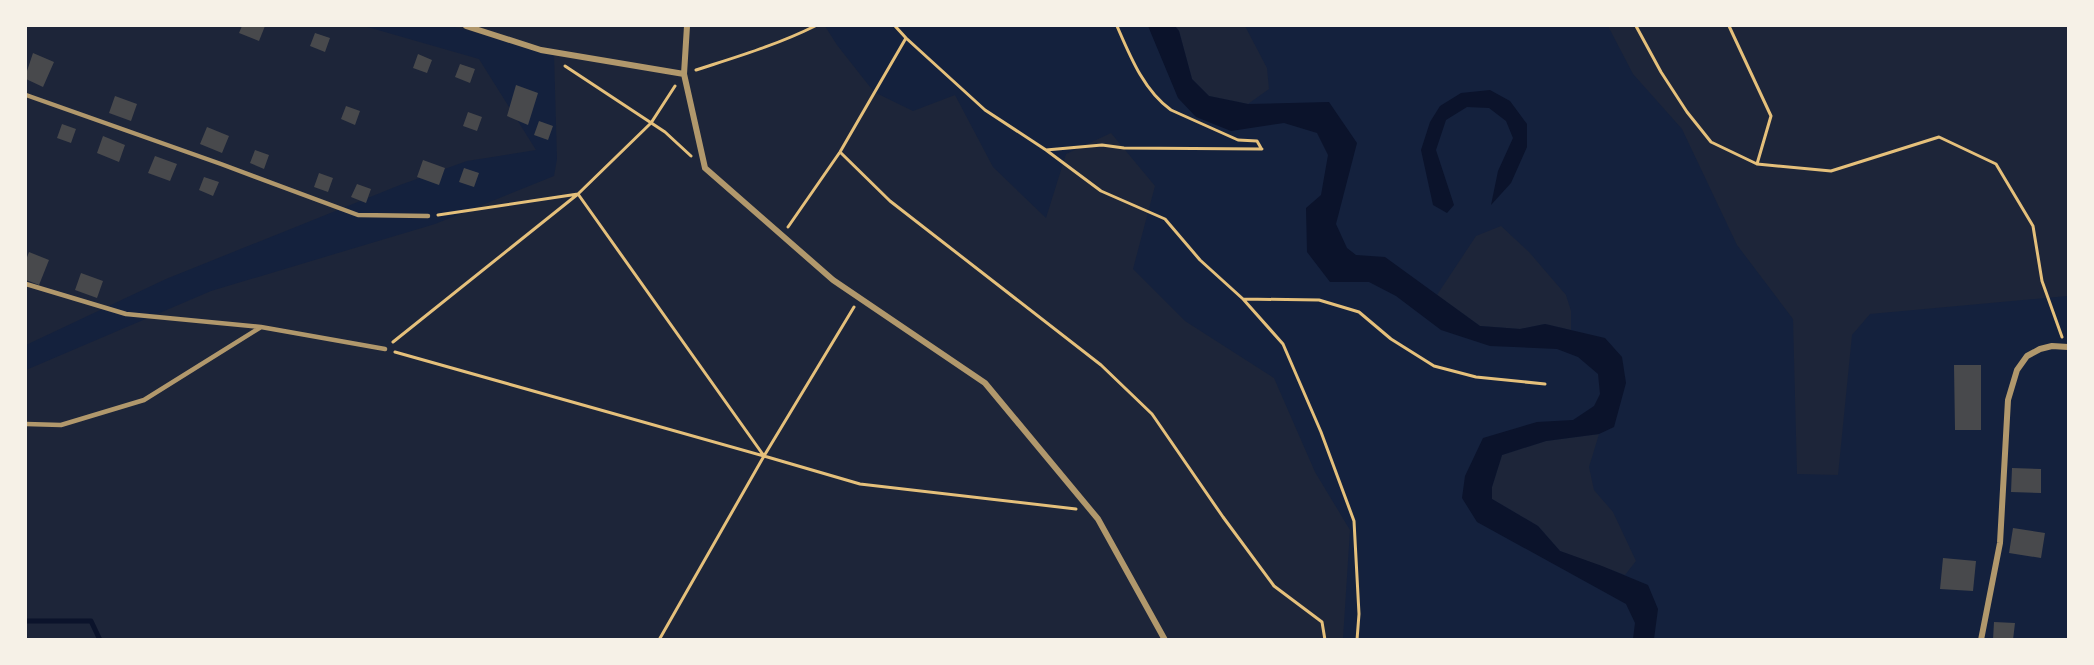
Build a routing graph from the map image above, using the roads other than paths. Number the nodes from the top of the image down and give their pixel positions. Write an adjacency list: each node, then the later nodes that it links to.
1 (466, 26): 3 (street)
2 (687, 26): 3 (street)
3 (684, 74): 11 (street)
4 (26, 96): 5 (lane)
5 (428, 216)
6 (26, 284): 7 (lane)
7 (261, 327): 9 (lane); 10 (lane)
8 (2067, 347): 12 (street)
9 (385, 349)
10 (26, 424)
11 (1165, 639)
12 (1981, 639)

